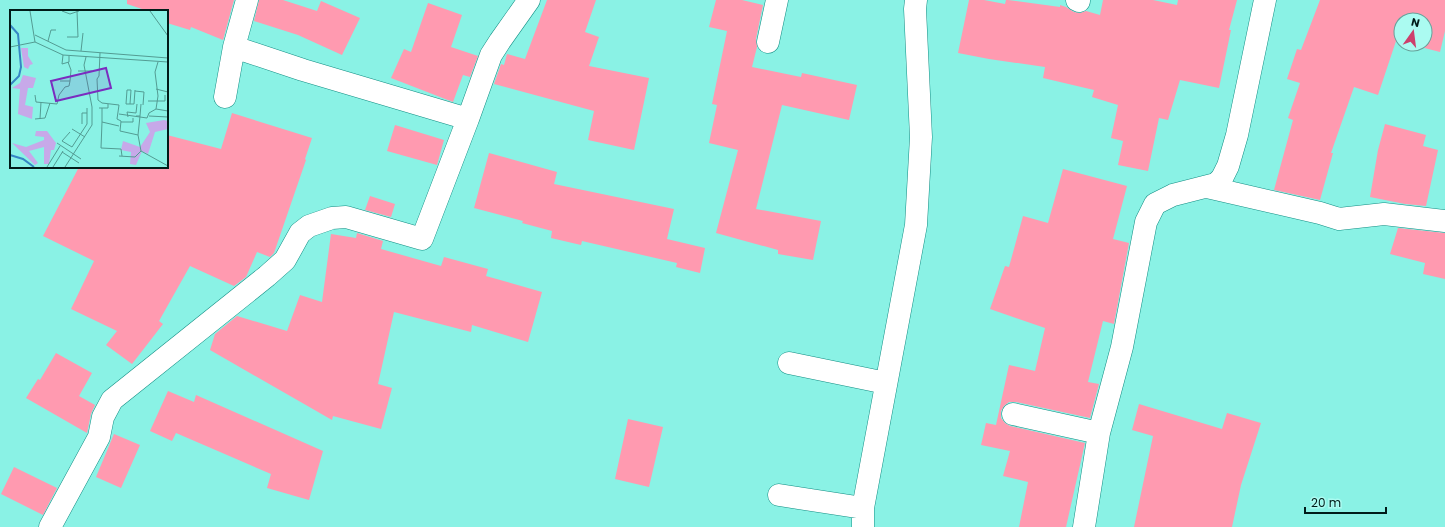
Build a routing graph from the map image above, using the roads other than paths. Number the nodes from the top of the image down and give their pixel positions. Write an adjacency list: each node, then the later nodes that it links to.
1 (247, 0): 7 (street)
2 (529, 0): 9 (street)
3 (777, 0): 6 (street)
4 (916, 0): 13 (street)
5 (1265, 0): 10 (street)
6 (768, 42)
7 (234, 47): 8 (street); 9 (street)
8 (225, 97)
9 (468, 119): 18 (street)
10 (1207, 187): 11 (street); 15 (street)
11 (1445, 221)
12 (789, 363): 13 (street)
13 (886, 383): 17 (street)
14 (1013, 414): 15 (street)
15 (1099, 433): 19 (street)
16 (779, 495): 17 (street)
17 (863, 517)
18 (50, 527)
19 (1084, 527)

